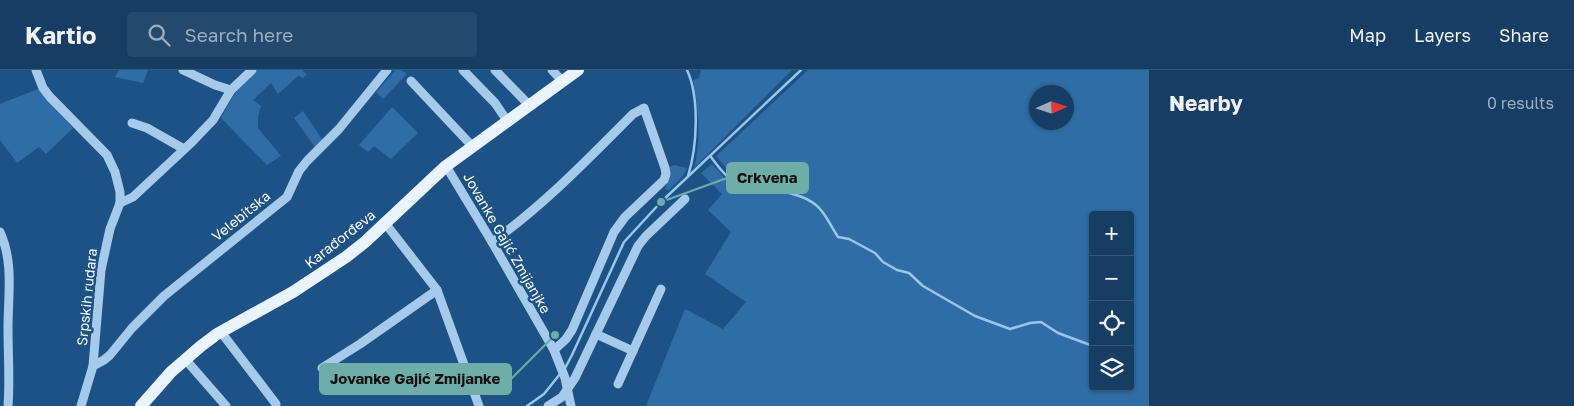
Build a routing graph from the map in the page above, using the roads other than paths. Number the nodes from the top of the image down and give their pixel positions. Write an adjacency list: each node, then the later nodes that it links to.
1 (36, 70): 19 (street, Srpskih rudara)
2 (183, 70): 11 (street)
3 (252, 70): 11 (street)
4 (387, 70): 30 (street, Velebitska)
5 (463, 70): 13 (street)
6 (495, 70): 12 (street)
7 (552, 70): 10 (street)
8 (578, 70): 10 (main road, Karađorđeva)
9 (410, 81): 15 (street)
10 (563, 82): 12 (main road, Karađorđeva)
11 (231, 90): 16 (street)
12 (530, 106): 13 (main road, Karađorđeva)
13 (508, 122): 15 (main road, Karađorđeva)
14 (132, 123): 16 (street)
15 (473, 147): 17 (main road, Karađorđeva)
16 (184, 149): 19 (street)
17 (446, 166): 20 (main road, Karađorđeva); 22 (street, Jovanke Gajić Zmijanjke)
18 (685, 199): 26 (street)
19 (120, 203): 30 (street, Srpskih rudara)
20 (385, 223): 24 (street); 25 (main road, Karađorđeva)
21 (0, 232): 36 (street)
22 (492, 242): 27 (street, Jovanke Gajić Zmijanjke); 27 (street)
23 (661, 289): 28 (street)
24 (436, 290): 31 (street); 39 (street)
25 (221, 332): 29 (main road, Karađorđeva); 34 (street)
26 (596, 334): 28 (street); 33 (street)
27 (554, 350): 33 (street, Jovanke Gajić Zmijanjke)
28 (633, 351): 32 (street)
29 (185, 359): 35 (main road, Karađorđeva); 38 (street)
30 (93, 366): 37 (street, Srpskih rudara)
31 (322, 368)
32 (618, 384)
33 (567, 390): 40 (street); 41 (street, Jovanke Gajić Zmijanjke)
34 (276, 404)
35 (144, 405)
36 (8, 406)
37 (81, 406)
38 (226, 406)
39 (478, 406)
40 (548, 406)
41 (571, 406)

